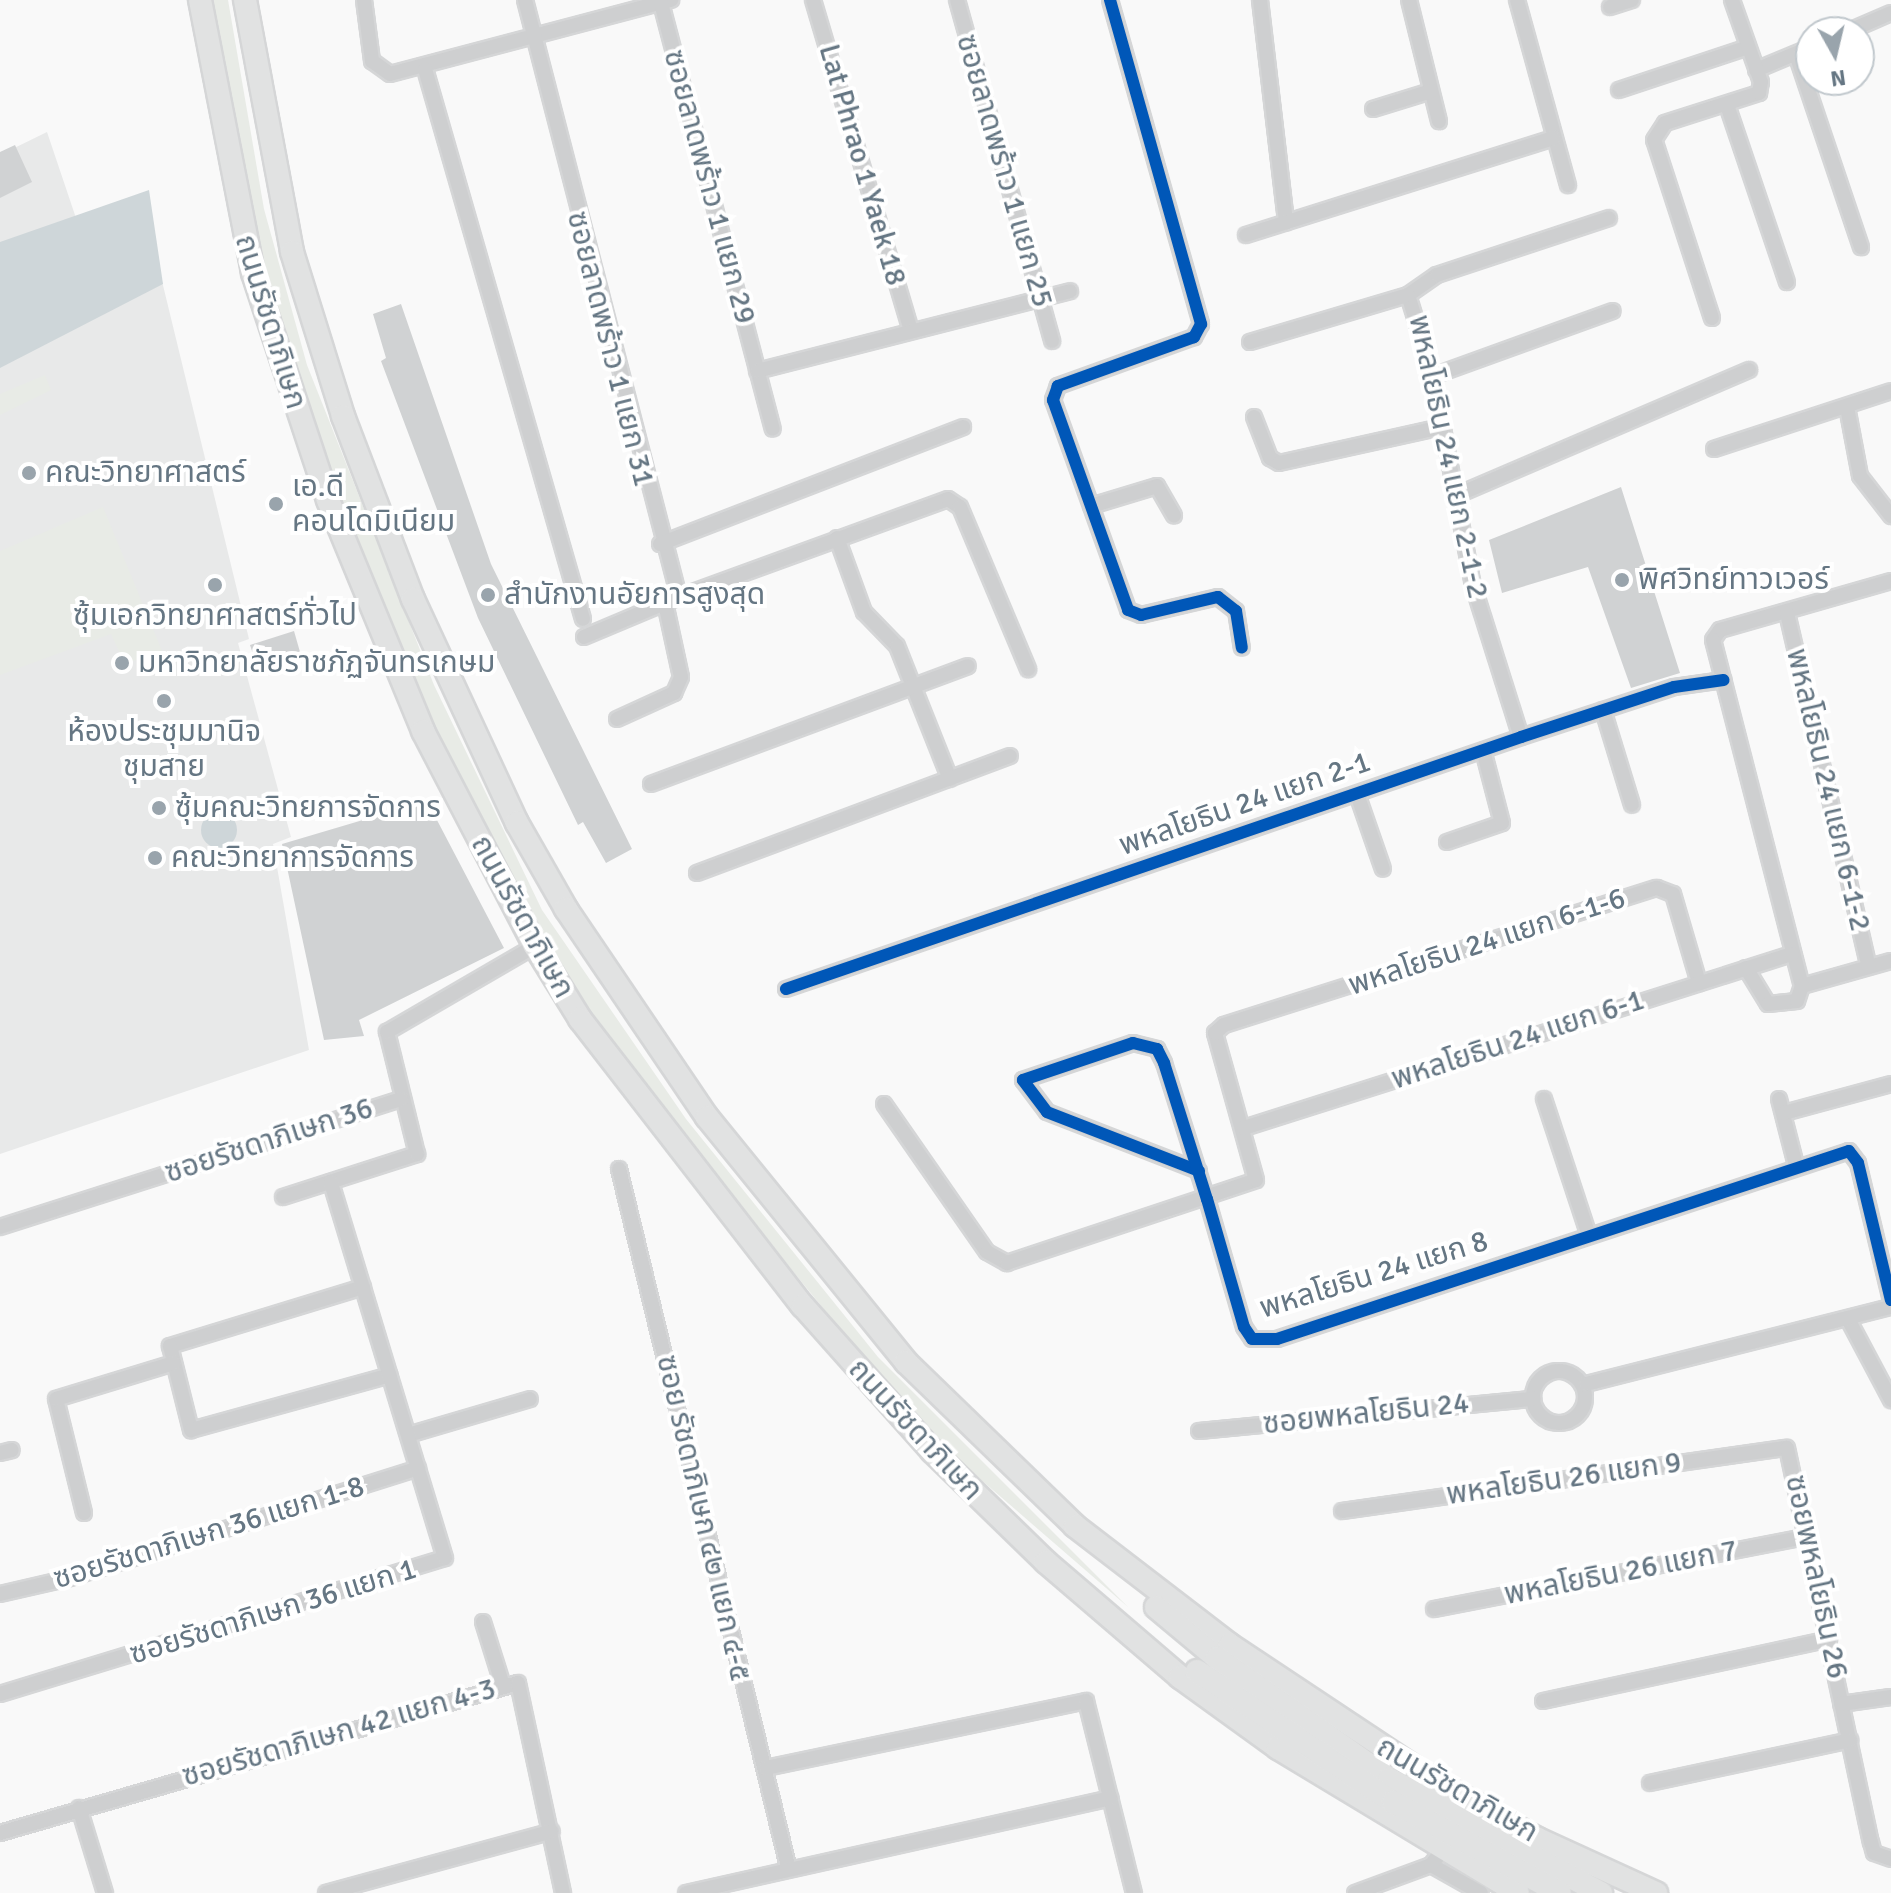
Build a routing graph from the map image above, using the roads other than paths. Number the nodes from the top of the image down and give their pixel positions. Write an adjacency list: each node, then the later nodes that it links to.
1 (200, 0): 81 (main road, ถนนรัชดาภิเษก)
2 (245, 0): 118 (main road, ถนนรัชดาภิเษก)
3 (364, 0): 20 (street)
4 (525, 0): 17 (street, ซอยลาดพร้าว 1 แยก 31)
5 (813, 0): 40 (street, Lat Phrao 1 Yaek 18)
6 (957, 0): 37 (street, ซอยลาดพร้าว 1 แยก 25)
7 (1110, 0): 54 (street)
8 (1260, 0): 31 (street)
9 (1517, 0): 28 (street)
10 (1632, 0): 15 (street)
11 (1732, 0): 18 (street)
12 (1886, 0): 16 (street)
13 (1412, 1): 23 (street)
14 (666, 2): 17 (street); 44 (street, ซอยลาดพร้าว 1 แยก 29)
15 (1610, 7)
16 (1891, 13)
17 (530, 41): 20 (street); 58 (street, ซอยลาดพร้าว 1 แยก 31)
18 (1748, 47): 21 (street); 22 (street)
19 (1795, 54): 21 (street)
20 (425, 69): 62 (street)
21 (1756, 70): 25 (street)
22 (1619, 90)
23 (1431, 91): 26 (street); 27 (street)
24 (1810, 96): 33 (street)
25 (1727, 105): 34 (street); 39 (street)
26 (1373, 109)
27 (1439, 121)
28 (1554, 138): 29 (street); 31 (street)
29 (1568, 185)
30 (1609, 218): 36 (street, พหลโยธิน 24 แยก 2-1-2)
31 (1286, 222): 32 (street)
32 (1246, 235)
33 (1861, 247)
34 (1787, 282)
35 (1070, 291): 37 (street)
36 (1408, 295): 42 (street); 45 (street, พหลโยธิน 24 แยก 2-1-2)
37 (1040, 297): 40 (street); 41 (street, ซอยลาดพร้าว 1 แยก 25)
38 (1613, 311): 45 (street)
39 (1712, 318)
40 (911, 330): 44 (street)
41 (1052, 341)
42 (1250, 342)
43 (1749, 370): 53 (street)
44 (757, 371): 51 (street, ซอยลาดพร้าว 1 แยก 29)
45 (1433, 376): 50 (street, พหลโยธิน 24 แยก 2-1-2)
46 (1891, 391): 47 (street)
47 (1847, 407): 52 (street); 56 (street)
48 (1254, 417): 50 (street)
49 (963, 427): 58 (street)
50 (1442, 427): 53 (street, พหลโยธิน 24 แยก 2-1-2)
51 (773, 429)
52 (1714, 449)
53 (1455, 496): 71 (street, พหลโยธิน 24 แยก 2-1-2)
54 (1091, 506): 55 (street); 64 (street)
55 (1174, 516)
56 (1891, 516)
57 (837, 538): 60 (street); 66 (street); 68 (street)
58 (660, 544): 60 (street, ซอยลาดพร้าว 1 แยก 31)
59 (1891, 581): 61 (street)
60 (672, 600): 63 (street); 70 (street, ซอยลาดพร้าว 1 แยก 31)
61 (1787, 613): 67 (street); 84 (street, พหลโยธิน 24 แยก 6-1-2)
62 (583, 619)
63 (584, 637)
64 (1242, 648)
65 (968, 666): 68 (street)
66 (1028, 669)
67 (1724, 680): 69 (street, พหลโยธิน 24 แยก 2-1); 82 (street)
68 (912, 686): 74 (street); 75 (street)
69 (1603, 710): 71 (street, พหลโยธิน 24 แยก 2-1); 77 (street)
70 (617, 719)
71 (1521, 737): 72 (street, พหลโยธิน 24 แยก 2-1)
72 (1483, 750): 76 (street, พหลโยธิน 24 แยก 2-1); 78 (street)
73 (1010, 756): 74 (street)
74 (950, 779): 80 (street)
75 (651, 784)
76 (1357, 794): 79 (street); 88 (street, พหลโยธิน 24 แยก 2-1)
77 (1632, 805)
78 (1447, 842)
79 (1383, 869)
80 (697, 873)
81 (535, 946): 90 (street, ซอยรัชดาภิเษก 36); 120 (main road, ถนนรัชดาภิเษก)
82 (1792, 954): 85 (street, พหลโยธิน 24 แยก 6-1); 86 (street)
83 (1891, 961): 84 (street)
84 (1869, 967): 86 (street)
85 (1746, 968): 86 (street); 87 (street, พหลโยธิน 24 แยก 6-1)
86 (1801, 982)
87 (1699, 983): 93 (street, พหลโยธิน 24 แยก 6-1); 93 (street, พหลโยธิน 24 แยก 6-1-6)
88 (786, 989)
89 (1891, 1084): 94 (street)
90 (401, 1099): 97 (street); 100 (street, ซอยรัชดาภิเษก 36)
91 (1544, 1099): 101 (street)
92 (884, 1104): 99 (street)
93 (1244, 1128): 99 (street)
94 (1796, 1165): 101 (street, พหลโยธิน 24 แยก 8); 103 (street, พหลโยธิน 24 แยก 8)
95 (619, 1169): 131 (street, ซอย รัชดาภิเษก ๔๒ แยก ๔-๕)
96 (1199, 1171): 96 (street, พหลโยธิน 24 แยก 8); 99 (street, พหลโยธิน 24 แยก 8)
97 (331, 1182): 98 (street); 102 (street, ซอยรัชดาภิเษก 36 แยก 1)
98 (283, 1197)
99 (1207, 1199): 101 (street, พหลโยธิน 24 แยก 8)
100 (0, 1227)
101 (1588, 1233)
102 (363, 1287): 106 (street); 107 (street, ซอยรัชดาภิเษก 36 แยก 1)
103 (1891, 1300)
104 (1891, 1307): 105 (street)
105 (1848, 1319): 108 (street); 111 (street)
106 (174, 1363): 107 (street); 117 (street)
107 (390, 1375): 113 (street, ซอยรัชดาภิเษก 36 แยก 1)
108 (1586, 1384): 110 (street); 110 (street)
109 (530, 1399): 113 (street)
110 (1533, 1399): 112 (street, ซอยพหลโยธิน 24)
111 (1891, 1400)
112 (1199, 1431)
113 (408, 1435): 115 (street, ซอยรัชดาภิเษก 36 แยก 1)
114 (1787, 1448): 116 (street, พหลโยธิน 26 แยก 9); 119 (street, ซอยพหลโยธิน 26)
115 (418, 1468): 121 (street, ซอยรัชดาภิเษก 36 แยก 1-8); 126 (street, ซอยรัชดาภิเษก 36 แยก 1)
116 (1342, 1511)
117 (84, 1513)
118 (1075, 1526): 149 (main road, ถนนรัชดาภิเษก); 150 (main road, ถนนรัชดาภิเษก)
119 (1809, 1536): 122 (street, พหลโยธิน 26 แยก 7); 124 (street, ซอยพหลโยธิน 26)
120 (1046, 1562): 137 (main road, ถนนรัชดาภิเษก); 148 (main road, ถนนรัชดาภิเษก)
121 (0, 1594)
122 (1434, 1609)
123 (483, 1622): 125 (street)
124 (1829, 1639): 128 (street); 129 (street, ซอยพหลโยธิน 26)
125 (503, 1686): 134 (street, ซอยรัชดาภิเษก 42 แยก 4-3); 135 (street, ซอยรัชดาภิเษก 42 แยก 4-3)
126 (0, 1694)
127 (1891, 1697): 129 (street, ซอยพหลโยธิน 26)
128 (1543, 1701)
129 (1841, 1704): 130 (street)
130 (1850, 1740): 132 (street); 138 (street)
131 (766, 1768): 133 (street); 139 (street, ซอย รัชดาภิเษก ๔๒ แยก ๔-๕)
132 (1650, 1783)
133 (1111, 1798): 139 (street); 144 (street)
134 (79, 1808): 136 (street, ซอยรัชดาภิเษก 42 แยก 4-3); 140 (street)
135 (552, 1831): 141 (street); 142 (street, ซอยรัชดาภิเษก 42 แยก 4-3)
136 (0, 1833)
137 (1436, 1859): 145 (street); 146 (street); 147 (main road, ถนนรัชดาภิเษก)
138 (1891, 1859)
139 (788, 1866): 143 (street)
140 (105, 1893)
141 (326, 1893)
142 (563, 1893)
143 (686, 1893)
144 (1134, 1893)
145 (1355, 1893)
146 (1481, 1893)
147 (1518, 1893)
148 (1560, 1893)
149 (1601, 1893)
150 (1656, 1893)

